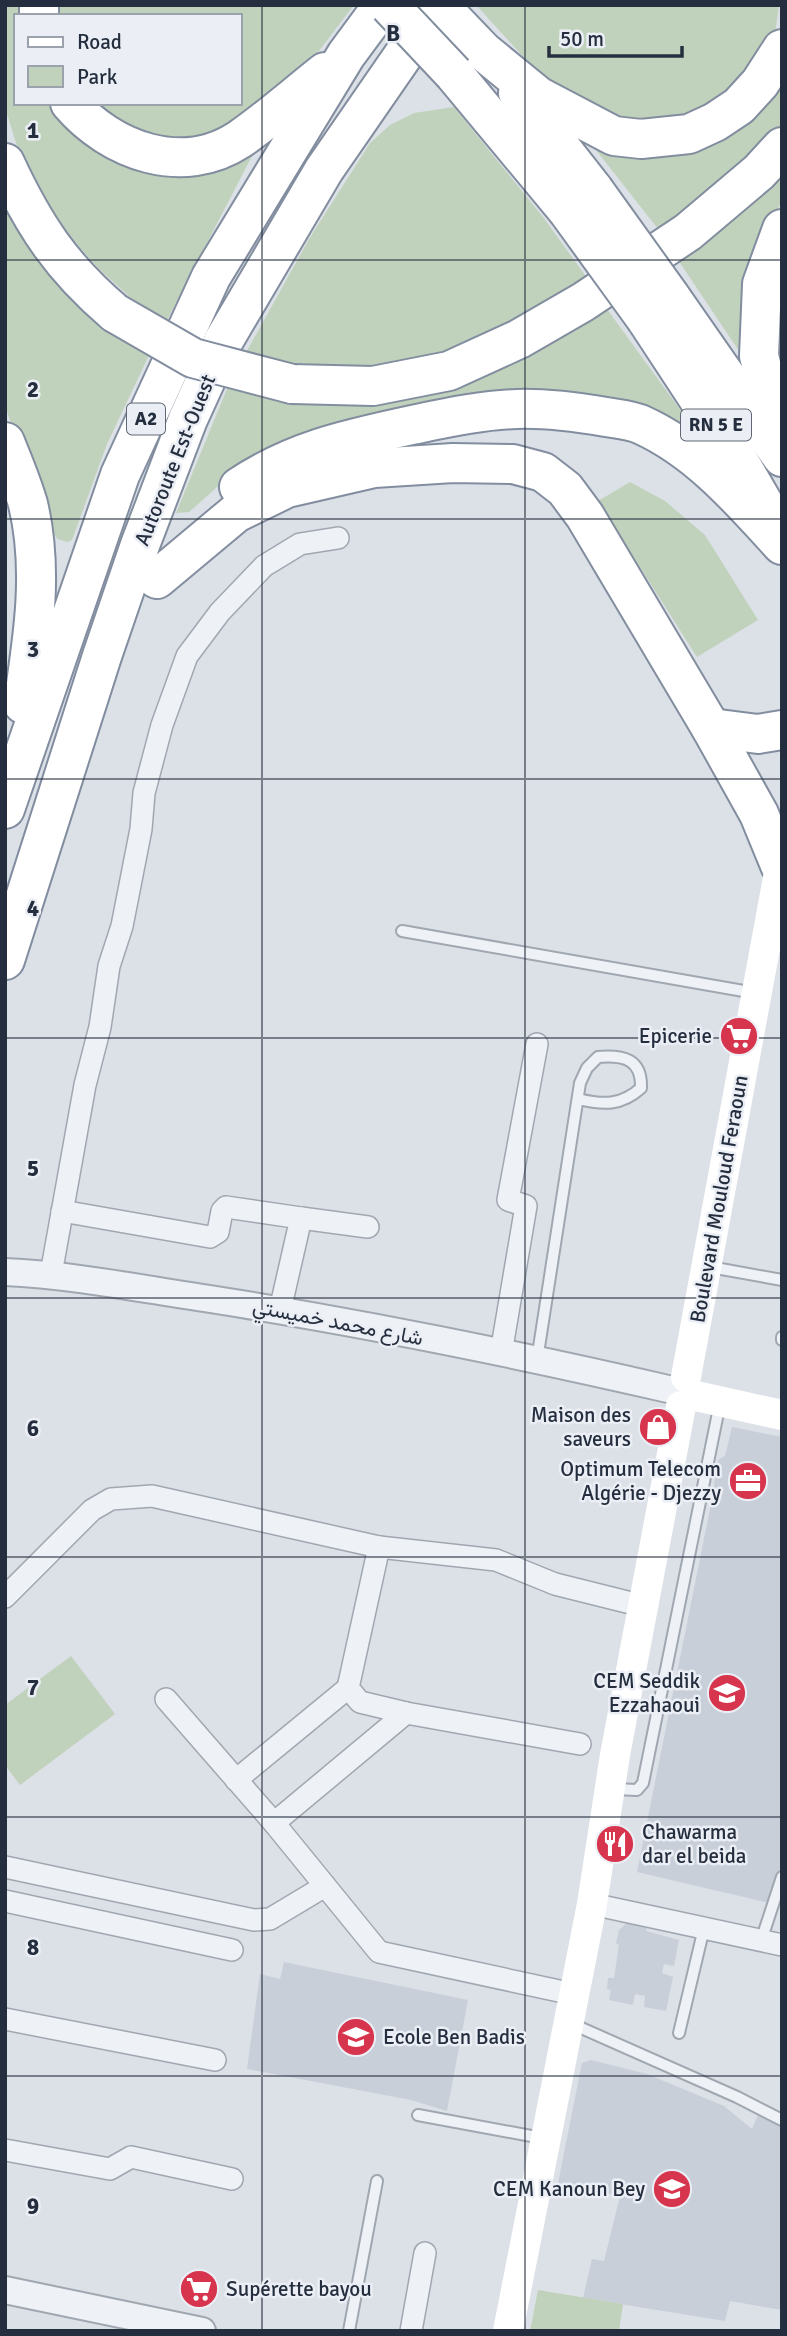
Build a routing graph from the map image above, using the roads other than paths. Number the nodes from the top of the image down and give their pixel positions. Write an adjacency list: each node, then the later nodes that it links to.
1 (383, 5): 5 (highway, Autoroute Est-Ouest / A2)
2 (389, 5): 6 (highway, RN 5 E, bridge)
3 (439, 5): 6 (highway, RN 5 E); 19 (highway, Autoroute Est-Ouest / A2)
4 (782, 49): 6 (highway)
5 (345, 55): 7 (highway); 22 (highway, Autoroute Est-Ouest / A2)
6 (469, 63): 11 (highway, RN 5 E, bridge)
7 (72, 105)
8 (782, 147): 9 (highway, bridge)
9 (5, 163)
10 (782, 229): 12 (highway)
11 (658, 307): 14 (highway, RN 5 E); 15 (highway, RN 5 E)
12 (782, 422)
13 (5, 442): 22 (highway)
14 (782, 457)
15 (782, 534)
16 (338, 538): 30 (street)
17 (782, 545): 18 (highway)
18 (157, 579): 19 (highway); 20 (highway)
19 (102, 656): 26 (highway, Autoroute Est-Ouest / A2)
20 (711, 728): 21 (highway); 23 (highway)
21 (782, 730)
22 (8, 801)
23 (781, 860): 25 (main road, Boulevard Mouloud Feraoun)
24 (402, 931): 27 (lane)
25 (774, 937): 27 (main road, Boulevard Mouloud Feraoun)
26 (5, 960)
27 (757, 993): 33 (main road, Boulevard Mouloud Feraoun)
28 (537, 1044): 38 (street)
29 (578, 1099): 29 (lane); 39 (lane)
30 (62, 1211): 31 (street); 35 (street)
31 (301, 1218): 32 (street); 37 (street)
32 (368, 1227)
33 (707, 1266): 36 (lane); 40 (main road, Boulevard Mouloud Feraoun)
34 (5, 1272): 35 (street, شارع محمد خميستي)
35 (51, 1274): 37 (street, شارع محمد خميستي)
36 (782, 1280)
37 (280, 1310): 38 (street, شارع محمد خميستي)
38 (501, 1353): 39 (street, شارع محمد خميستي)
39 (537, 1360): 40 (street, شارع محمد خميستي)
40 (690, 1394): 41 (main road); 44 (main road, Boulevard Mouloud Feraoun); 50 (lane)
41 (782, 1415)
42 (379, 1547): 43 (street); 44 (street); 45 (street)
43 (5, 1597)
44 (643, 1606): 50 (main road, Boulevard Mouloud Feraoun)
45 (348, 1688): 47 (street); 49 (street)
46 (166, 1699): 49 (street)
47 (406, 1713): 48 (street); 51 (street)
48 (580, 1744)
49 (236, 1780): 51 (street)
50 (610, 1789): 56 (main road, Boulevard Mouloud Feraoun)
51 (274, 1823): 54 (street)
52 (5, 1867): 54 (street)
53 (782, 1877): 58 (lane)
54 (324, 1886): 60 (street)
55 (5, 1901): 59 (street)
56 (592, 1904): 57 (street); 60 (main road, Boulevard Mouloud Feraoun)
57 (704, 1928): 58 (street); 62 (lane)
58 (771, 1943)
59 (232, 1950)
60 (571, 2008): 65 (lane); 66 (main road, Boulevard Mouloud Feraoun)
61 (5, 2019): 63 (street)
62 (679, 2033)
63 (215, 2060)
64 (418, 2115): 66 (lane)
65 (782, 2120)
66 (545, 2138): 75 (main road, Boulevard Mouloud Feraoun)
67 (5, 2150): 68 (street)
68 (232, 2179)
69 (377, 2181): 73 (lane)
70 (425, 2253): 74 (street)
71 (5, 2290): 72 (street)
72 (202, 2331)
73 (349, 2331)
74 (411, 2331)
75 (509, 2331)

